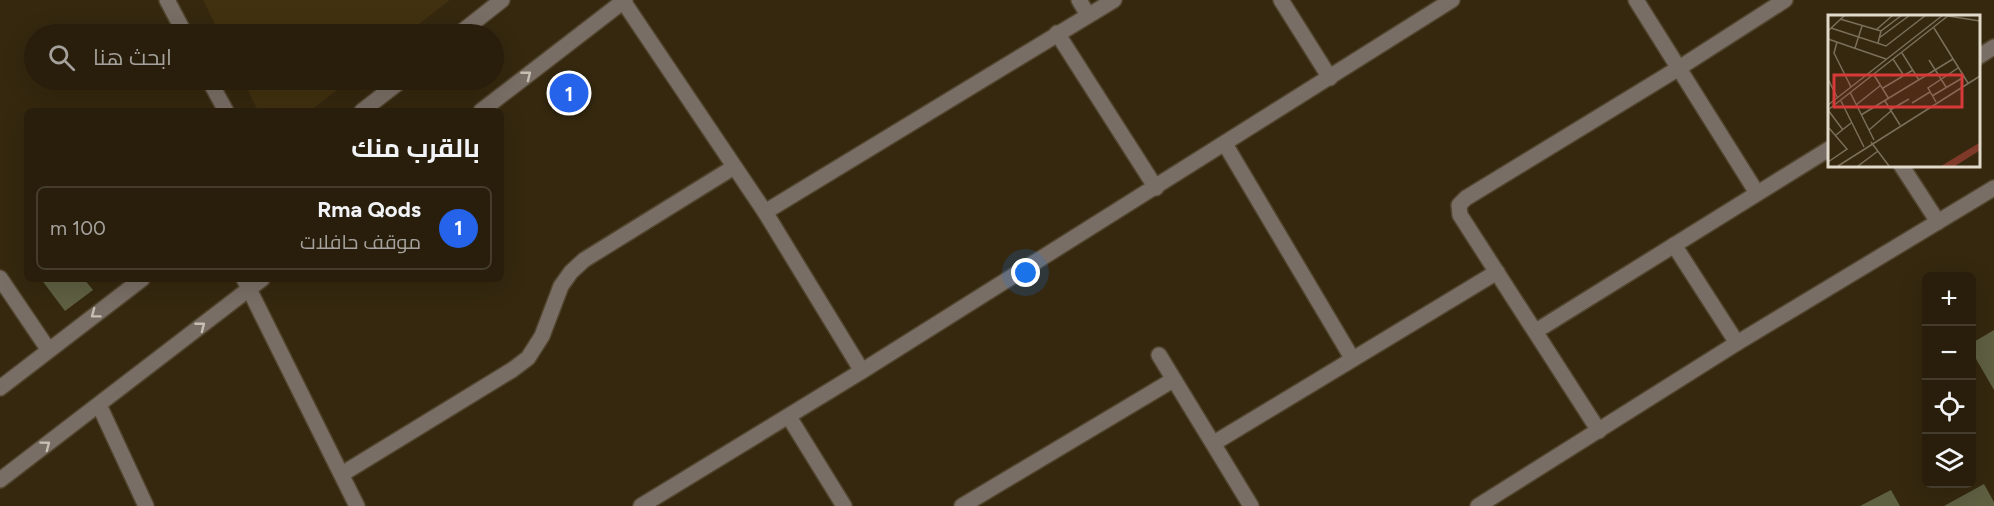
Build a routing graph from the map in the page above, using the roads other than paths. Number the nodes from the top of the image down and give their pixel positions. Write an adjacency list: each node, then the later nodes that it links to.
1 (166, 0): 11 (street)
2 (502, 0): 12 (street)
3 (1078, 0): 10 (street)
4 (1114, 0): 10 (street)
5 (1281, 0): 17 (street)
6 (1452, 0): 17 (street)
7 (1636, 0): 16 (street)
8 (1785, 0): 16 (street)
9 (624, 1): 22 (street, one-way to 9); 25 (street)
10 (1088, 15): 13 (street)
11 (179, 24)
12 (472, 24)
13 (1058, 33): 27 (street); 30 (street)
14 (1994, 46): 15 (street)
15 (1979, 56)
16 (1679, 68): 29 (street); 33 (street)
17 (1330, 78): 23 (street)
18 (214, 90): 20 (street)
19 (389, 90): 21 (street)
20 (224, 108)
21 (366, 108)
22 (485, 108)
23 (1225, 144): 27 (street); 41 (street)
24 (1828, 150): 29 (street)
25 (734, 166): 30 (street); 49 (street)
26 (1902, 166): 31 (street)
27 (1156, 188): 42 (street)
28 (1994, 188): 31 (street)
29 (1757, 193): 32 (street)
30 (765, 212): 42 (street)
31 (1938, 222): 38 (street)
32 (1674, 245): 37 (street); 38 (street)
33 (1497, 272): 37 (street); 41 (street)
34 (0, 278): 39 (street)
35 (138, 282): 39 (street, one-way to 39)
36 (252, 282): 45 (street, one-way to 36); 49 (street)
37 (1536, 331): 47 (street)
38 (1737, 343): 47 (street)
39 (48, 349): 44 (street)
40 (1159, 356): 43 (street)
41 (1352, 358): 48 (street)
42 (862, 371): 46 (street)
43 (1173, 380): 48 (street); 55 (street)
44 (0, 388)
45 (99, 405): 50 (street, one-way to 45); 51 (street)
46 (789, 417): 53 (street); 54 (street)
47 (1599, 431): 57 (street)
48 (1214, 443): 56 (street)
49 (342, 474): 52 (street)
50 (0, 480)
51 (146, 506)
52 (357, 506)
53 (641, 506)
54 (844, 506)
55 (962, 506)
56 (1251, 506)
57 (1478, 506)

